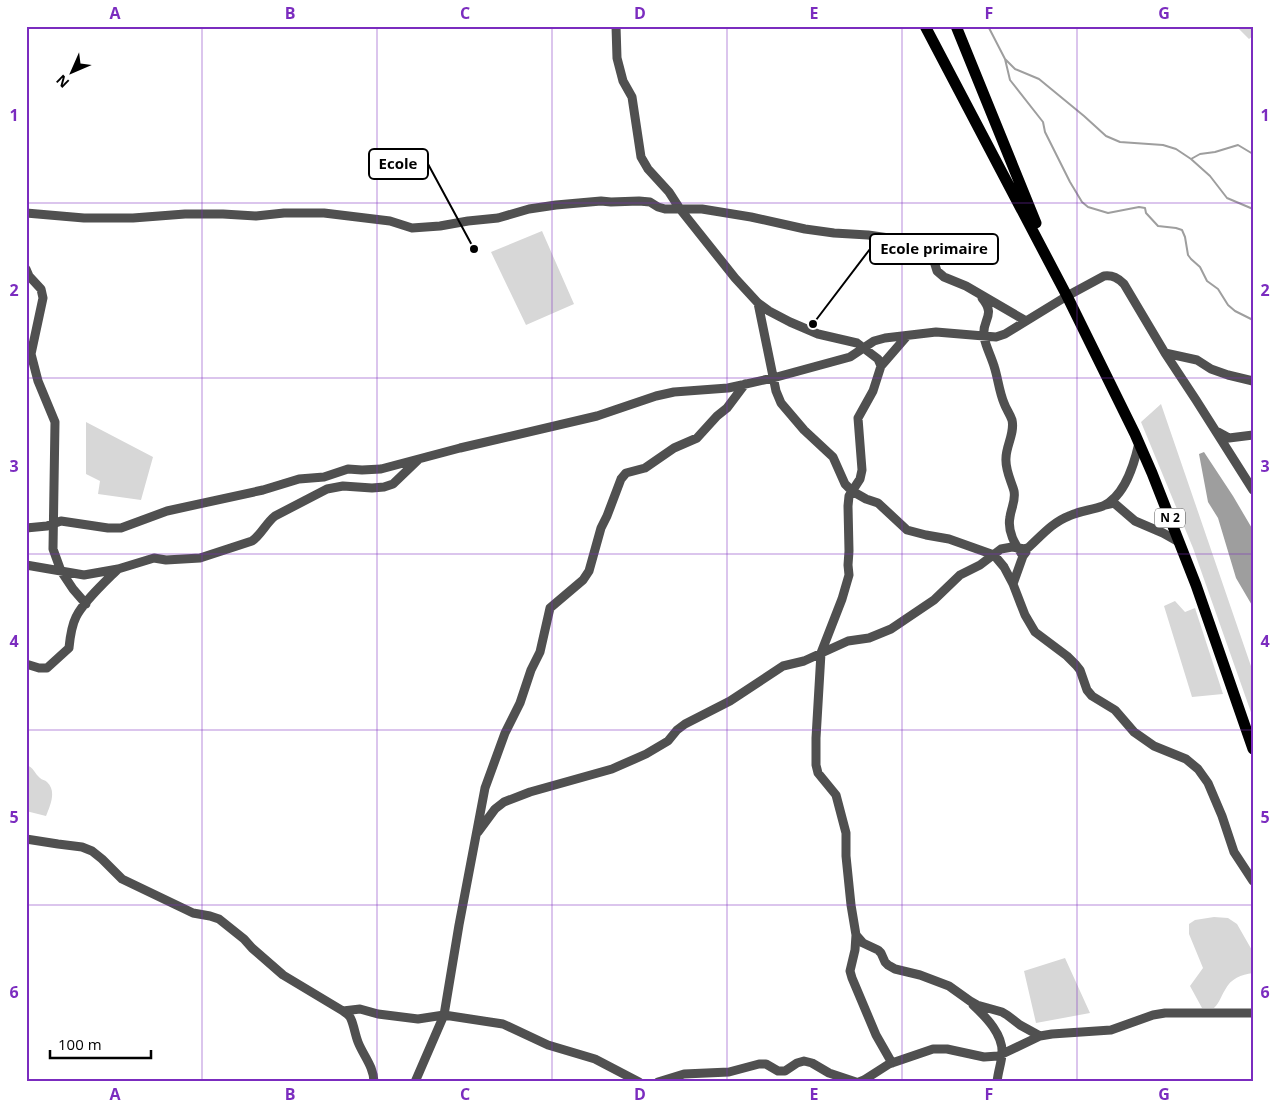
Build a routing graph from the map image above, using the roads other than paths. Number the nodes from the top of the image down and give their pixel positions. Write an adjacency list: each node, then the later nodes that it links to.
1 (616, 26): 4 (street)
2 (925, 26): 8 (main road, N 2)
3 (956, 26): 8 (main road, N 2)
4 (680, 209): 5 (street); 7 (street); 9 (street)
5 (26, 213)
6 (26, 269): 26 (street)
7 (979, 294): 10 (street); 12 (street)
8 (1066, 296): 10 (street); 14 (street); 21 (main road, N 2)
9 (758, 304): 13 (street); 16 (street)
10 (1026, 321): 12 (street)
11 (906, 336): 12 (street); 13 (street); 15 (street)
12 (984, 337): 30 (street)
13 (865, 348): 15 (street); 16 (street)
14 (1165, 353): 17 (street); 19 (street)
15 (881, 366): 24 (street)
16 (773, 378): 18 (street); 24 (street)
17 (1253, 380)
18 (745, 384): 22 (street); 41 (street)
19 (1215, 430): 20 (street); 23 (street)
20 (1253, 435)
21 (1139, 443): 25 (street); 28 (main road, N 2)
22 (420, 458): 26 (street); 34 (street)
23 (1253, 490)
24 (852, 491): 31 (street); 38 (street)
25 (1104, 505): 28 (street); 29 (street)
26 (53, 524): 27 (street); 35 (street)
27 (26, 528)
28 (1179, 542): 40 (main road, N 2)
29 (1029, 547): 30 (street); 32 (street)
30 (1018, 548): 31 (street); 32 (street)
31 (994, 555): 36 (street); 38 (street)
32 (1023, 556): 36 (street)
33 (26, 565): 35 (street)
34 (118, 569): 35 (street); 37 (street)
35 (62, 571): 37 (street)
36 (1013, 584): 43 (street)
37 (86, 604): 39 (street)
38 (821, 653): 41 (street); 44 (street)
39 (26, 664)
40 (1253, 749)
41 (477, 833): 48 (street)
42 (26, 838): 46 (street)
43 (1253, 881)
44 (856, 935): 45 (street); 51 (street)
45 (970, 1002): 49 (street); 50 (street)
46 (343, 1010): 48 (street); 53 (street)
47 (1253, 1012): 49 (street)
48 (444, 1015): 54 (street); 55 (street)
49 (1040, 1036): 50 (street)
50 (1002, 1054): 51 (street); 57 (street)
51 (892, 1063): 52 (street)
52 (861, 1081): 56 (street)
53 (374, 1082)
54 (415, 1082)
55 (639, 1082)
56 (658, 1082)
57 (997, 1082)

